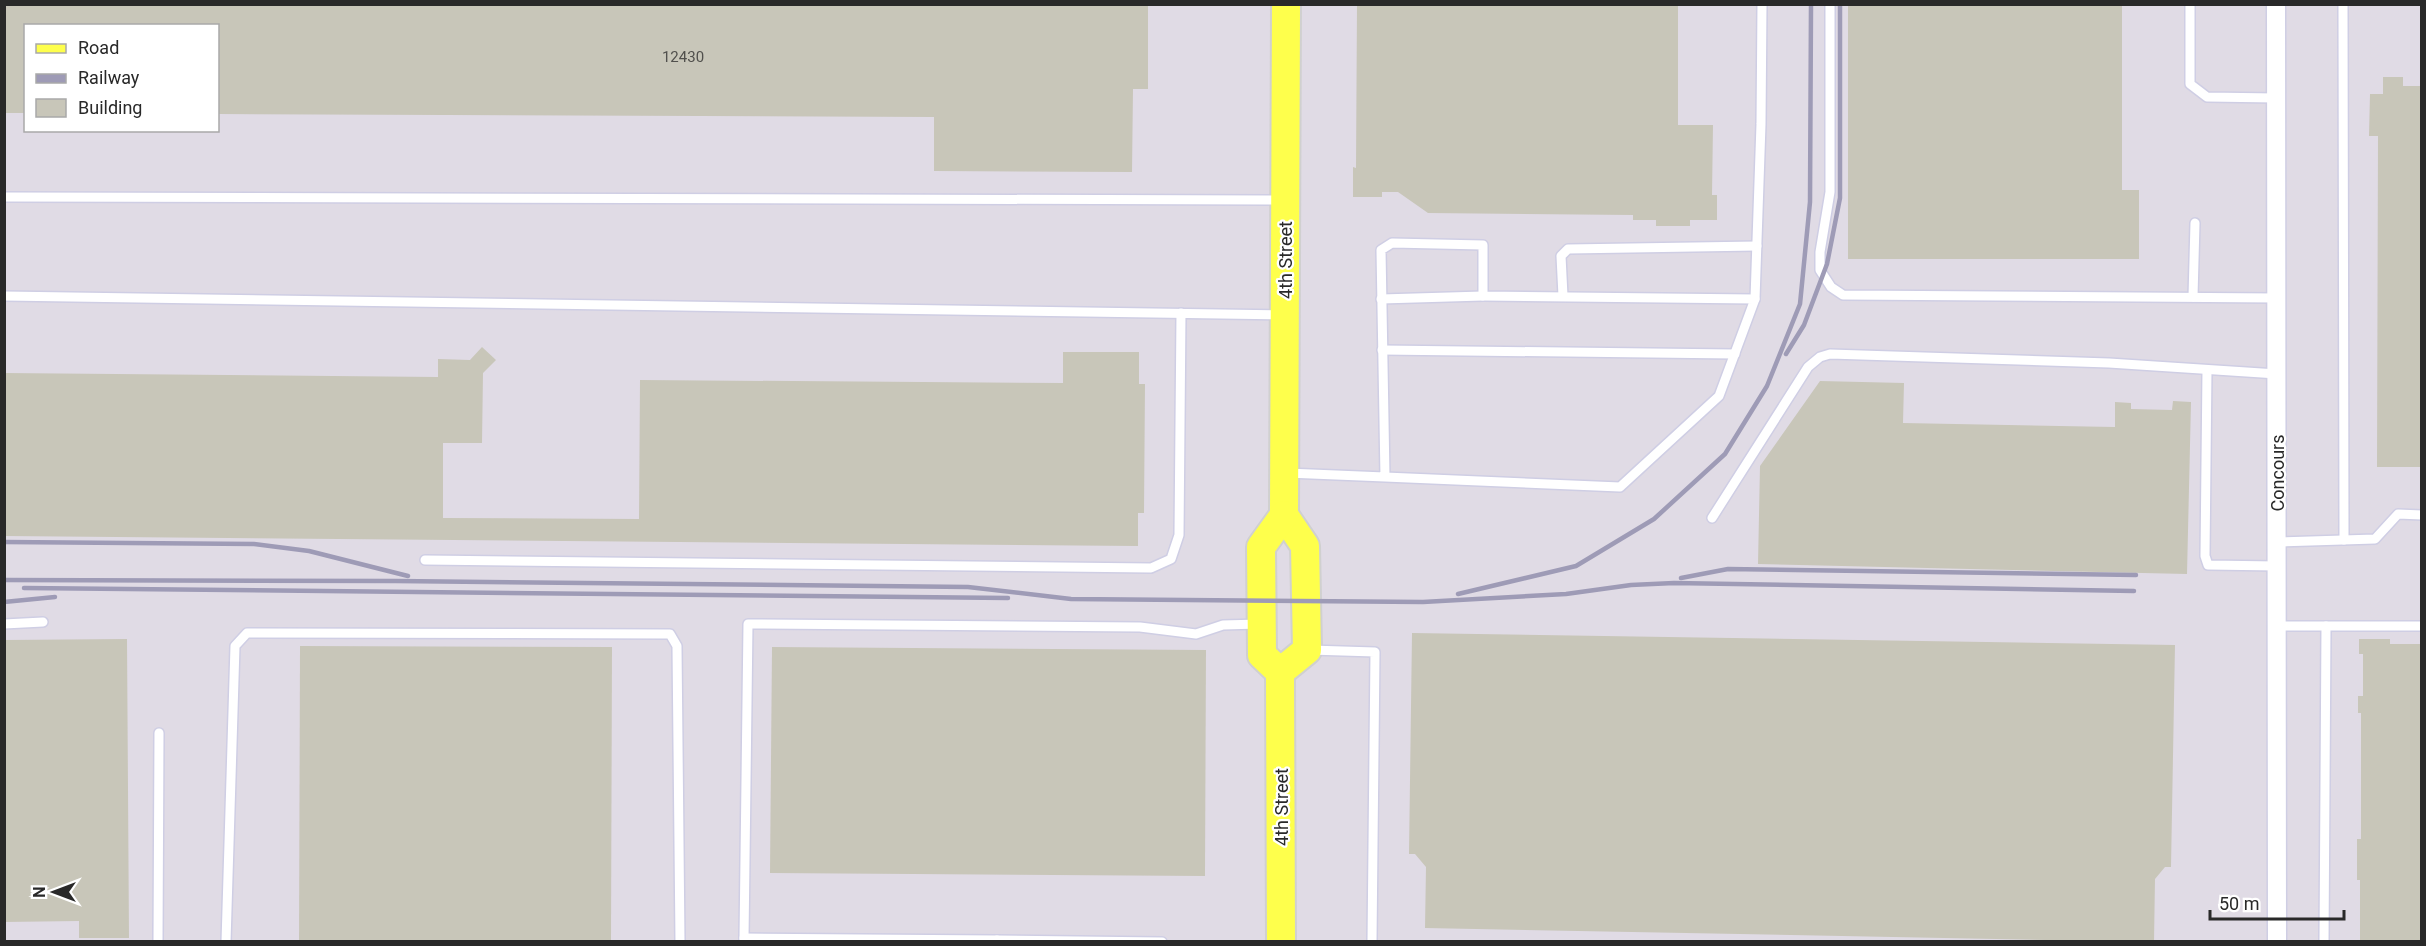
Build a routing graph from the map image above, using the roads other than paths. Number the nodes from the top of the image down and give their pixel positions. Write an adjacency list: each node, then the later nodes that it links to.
1 (1286, 4): 9 (main road, 4th Street)
2 (1762, 4): 11 (lane)
3 (1830, 4): 15 (lane)
4 (2190, 4): 7 (lane)
5 (2276, 4): 7 (street, Concours)
6 (2343, 4): 30 (lane)
7 (2276, 98): 16 (street, Concours)
8 (4, 197): 9 (lane)
9 (1285, 200): 20 (main road, 4th Street)
10 (2195, 223): 15 (lane)
11 (1757, 246): 14 (lane); 18 (lane)
12 (4, 296): 19 (lane)
13 (1483, 296): 14 (lane); 17 (lane); 17 (lane)
14 (1563, 297): 18 (lane)
15 (2193, 297): 16 (lane)
16 (2277, 298): 24 (street, Concours)
17 (1381, 299): 21 (lane)
18 (1755, 299): 22 (lane)
19 (1181, 313): 20 (lane); 32 (lane)
20 (1285, 315): 25 (main road, 4th Street)
21 (1382, 350): 22 (lane); 26 (lane)
22 (1735, 354): 26 (lane)
23 (2207, 370): 24 (lane); 29 (lane); 33 (lane)
24 (2277, 374): 31 (street, Concours)
25 (1284, 472): 26 (lane); 28 (main road, 4th Street)
26 (1385, 477)
27 (2421, 514): 30 (lane)
28 (1284, 515): 36 (main road); 40 (main road)
29 (1712, 518)
30 (2344, 540): 31 (lane)
31 (2277, 542): 33 (street, Concours)
32 (425, 560)
33 (2277, 566): 37 (street, Concours)
34 (43, 622): 35 (lane)
35 (4, 624)
36 (1262, 624): 41 (main road); 43 (lane)
37 (2277, 626): 38 (lane); 51 (street, Concours)
38 (2326, 626): 39 (lane); 52 (lane)
39 (2421, 626)
40 (1307, 650): 41 (main road); 50 (lane)
41 (1280, 672): 49 (main road, 4th Street)
42 (159, 733): 45 (lane)
43 (744, 940): 44 (lane)
44 (997, 940): 48 (lane)
45 (158, 942)
46 (226, 942): 47 (lane)
47 (680, 942)
48 (1162, 942)
49 (1281, 942)
50 (1372, 942)
51 (2277, 942)
52 (2324, 942)

